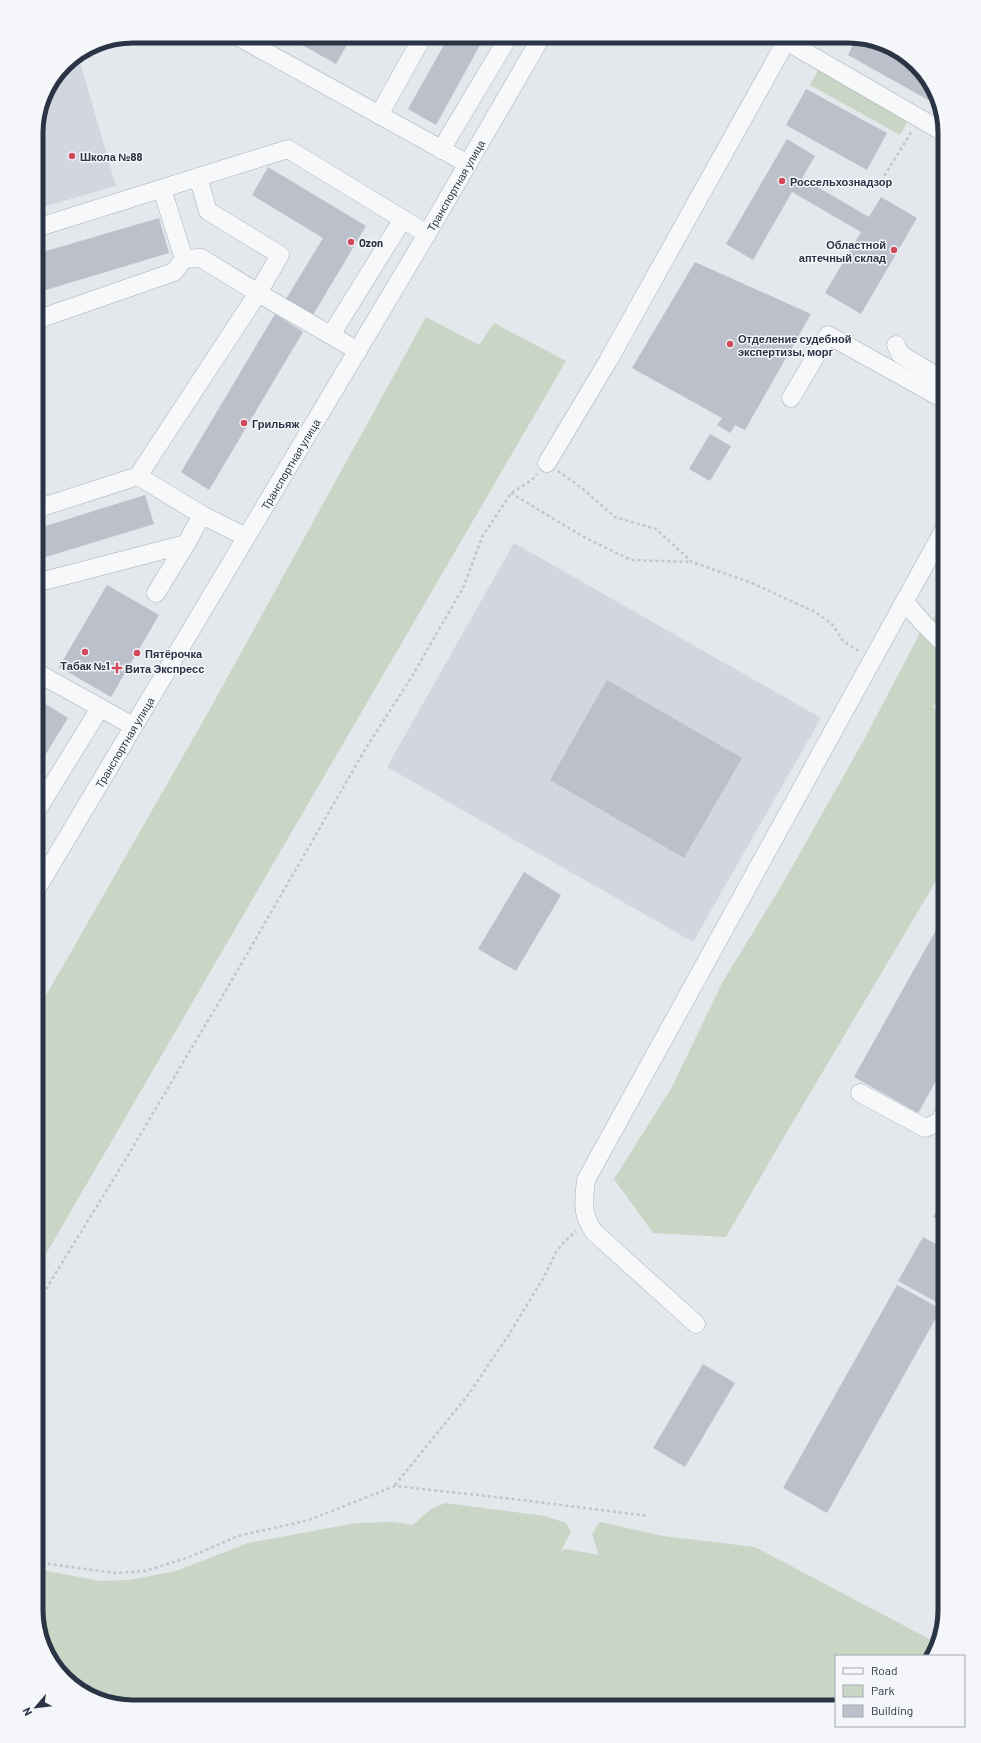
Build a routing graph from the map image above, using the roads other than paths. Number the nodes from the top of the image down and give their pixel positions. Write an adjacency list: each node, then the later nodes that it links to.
1 (250, 43): 7 (street)
2 (419, 43): 7 (street)
3 (505, 43): 9 (street)
4 (538, 43): 10 (street, Транспортная улица)
5 (785, 43): 25 (street)
6 (794, 43): 8 (street)
7 (379, 115): 9 (street)
8 (938, 129)
9 (441, 150): 10 (street)
10 (468, 164): 15 (street, Транспортная улица)
11 (198, 177): 12 (street); 13 (street); 17 (street)
12 (162, 189): 14 (street); 16 (street)
13 (402, 219): 15 (street); 19 (street)
14 (43, 226)
15 (427, 234): 21 (street, Транспортная улица)
16 (184, 259): 17 (street); 18 (street)
17 (258, 293): 19 (street); 26 (street)
18 (43, 318)
19 (331, 335): 21 (street)
20 (896, 346): 22 (street)
21 (358, 351): 29 (street, Транспортная улица)
22 (938, 377)
23 (938, 396): 24 (street)
24 (790, 398)
25 (547, 463)
26 (138, 476): 27 (street); 28 (street)
27 (43, 507)
28 (202, 515): 29 (street); 31 (street)
29 (246, 537): 38 (street, Транспортная улица)
30 (938, 541): 34 (street)
31 (186, 544): 32 (street); 33 (street)
32 (43, 580)
33 (156, 593)
34 (905, 602): 35 (street); 43 (street)
35 (938, 638)
36 (43, 676): 37 (street)
37 (100, 708): 38 (street); 39 (street)
38 (133, 726): 40 (street, Транспортная улица)
39 (43, 801)
40 (43, 878)
41 (860, 1093): 42 (street)
42 (938, 1122)
43 (696, 1324)

